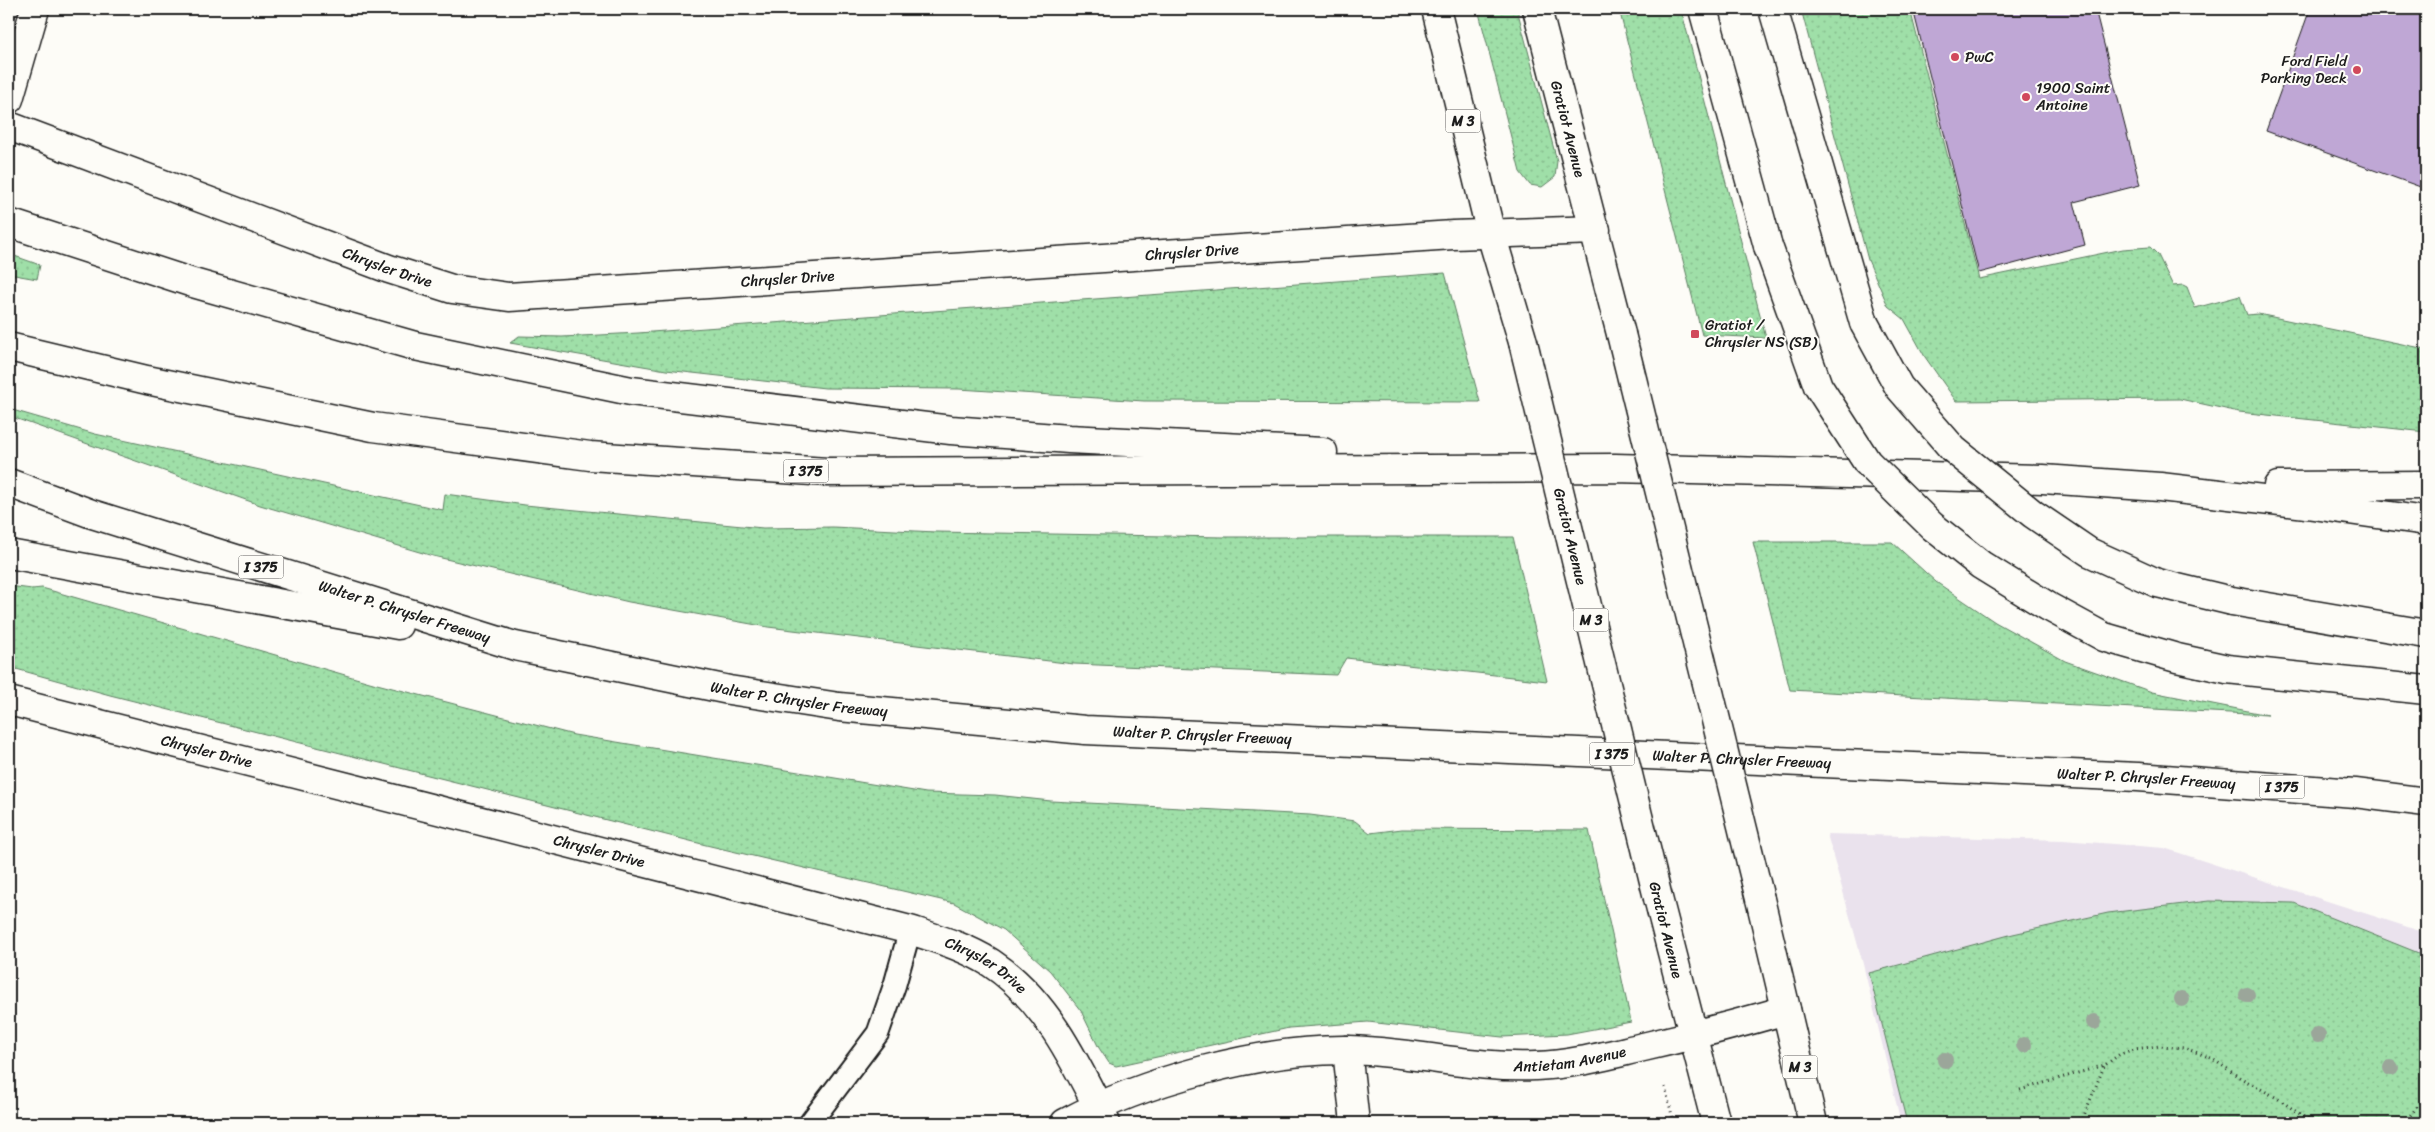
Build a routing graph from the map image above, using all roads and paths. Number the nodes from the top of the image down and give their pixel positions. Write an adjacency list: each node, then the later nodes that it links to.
1 (35, 9): 6 (main road)
2 (1436, 9): 10 (main road, Gratiot Avenue / M 3)
3 (1537, 9): 9 (main road, Gratiot Avenue / M 3)
4 (1703, 9): 20 (main road, bridge)
5 (1773, 9): 18 (main road, bridge)
6 (9, 99)
7 (9, 126): 10 (main road, Chrysler Drive)
8 (9, 223): 12 (main road)
9 (1596, 230): 10 (main road, Chrysler Drive); 24 (main road, Gratiot Avenue / M 3, bridge)
10 (1491, 234): 25 (main road, Gratiot Avenue / M 3, bridge)
11 (9, 347): 12 (main road, I 375)
12 (1615, 468): 15 (main road, I 375)
13 (9, 483): 19 (main road, Walter P. Chrysler Freeway / I 375)
14 (2426, 484): 15 (main road)
15 (2160, 487): 16 (main road, I 375)
16 (2426, 522)
17 (9, 554): 19 (main road)
18 (2426, 634)
19 (515, 646): 22 (main road, Walter P. Chrysler Freeway / I 375)
20 (2426, 690)
21 (9, 701): 23 (main road, Chrysler Drive)
22 (2426, 802)
23 (910, 930): 31 (main road, Chrysler Drive); 32 (lane)
24 (1786, 1010): 25 (main road, Antietam Avenue); 37 (main road, Gratiot Avenue / M 3)
25 (1692, 1036): 26 (main road, Antietam Avenue); 36 (main road, Gratiot Avenue / M 3)
26 (1347, 1050): 31 (main road, Antietam Avenue); 34 (main road)
27 (2105, 1065): 29 (path); 38 (path); 39 (path)
28 (1665, 1088): 35 (path)
29 (2020, 1090)
30 (2426, 1096): 40 (path)
31 (1102, 1115): 33 (main road, Antietam Avenue)
32 (810, 1123)
33 (1065, 1123)
34 (1355, 1123)
35 (1674, 1123)
36 (1716, 1123)
37 (1813, 1123)
38 (2081, 1123)
39 (2318, 1123)
40 (2404, 1123)

